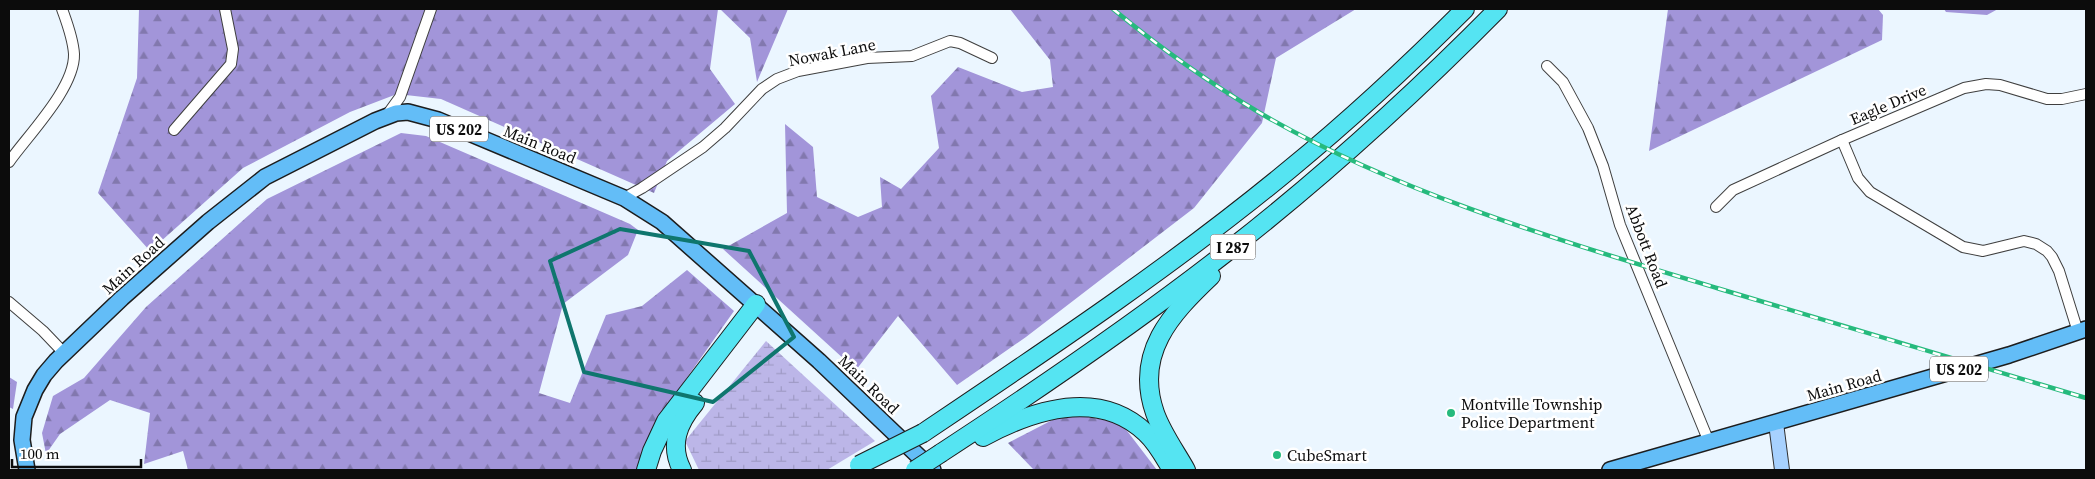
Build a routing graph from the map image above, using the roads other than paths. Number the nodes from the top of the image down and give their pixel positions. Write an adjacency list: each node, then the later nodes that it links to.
1 (62, 9): 12 (street)
2 (225, 9): 10 (street)
3 (431, 9): 9 (street)
4 (1466, 9): 24 (highway, I 287, bridge)
5 (1498, 9): 13 (highway, I 287)
6 (992, 58): 14 (street, Nowak Lane)
7 (1547, 66): 21 (street, Abbott Road)
8 (2086, 94): 11 (street, Eagle Drive)
9 (387, 115): 14 (main road, Main Road / US 202); 19 (main road, Main Road / US 202)
10 (174, 130)
11 (1842, 140): 15 (street, Eagle Drive); 18 (street)
12 (9, 162)
13 (1306, 187): 22 (highway, I 287); 30 (highway)
14 (624, 198): 17 (main road, Main Road / US 202)
15 (1716, 207)
16 (9, 302): 19 (street)
17 (760, 308): 22 (main road, Main Road / US 202); 25 (highway); 26 (highway)
18 (2082, 330): 20 (main road, Main Road / US 202)
19 (64, 353): 23 (main road, Main Road / US 202)
20 (1776, 423): 21 (main road, Main Road / US 202); 32 (main road)
21 (1709, 442): 31 (main road, Main Road / US 202)
22 (940, 460): 27 (highway, I 287, bridge); 28 (highway); 29 (highway)
23 (26, 469)
24 (859, 469)
25 (646, 470)
26 (682, 470)
27 (915, 470)
28 (922, 470)
29 (1172, 470)
30 (1186, 470)
31 (1610, 470)
32 (1782, 470)

